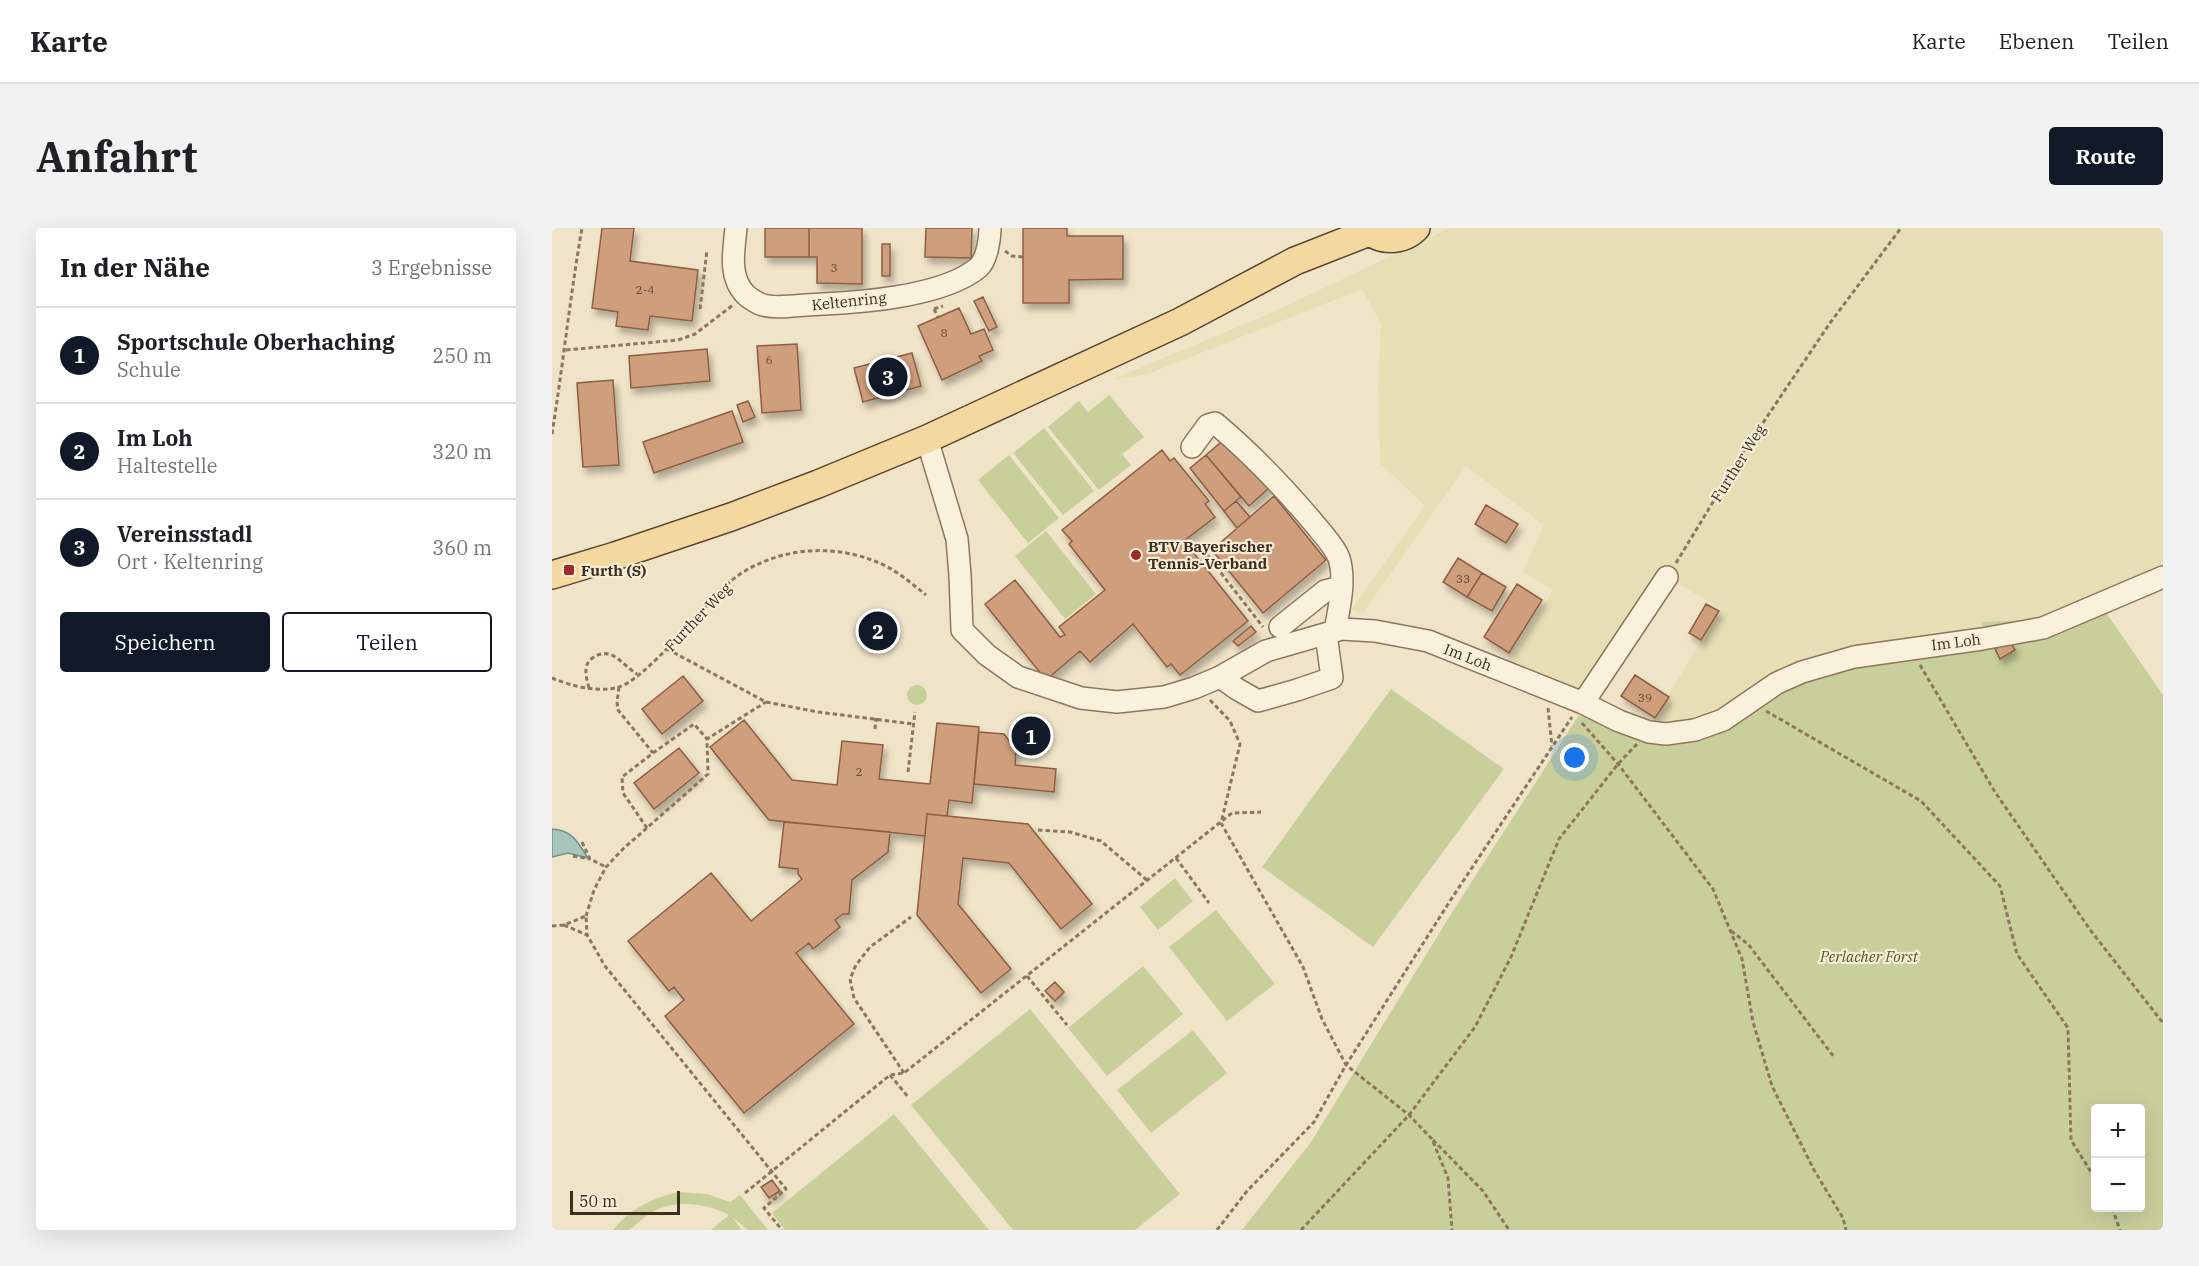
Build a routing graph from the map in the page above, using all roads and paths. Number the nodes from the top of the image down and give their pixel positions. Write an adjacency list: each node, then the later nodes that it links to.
1 (582, 228): 12 (path)
2 (736, 228): 10 (street)
3 (990, 228): 10 (street, Keltenring)
4 (1337, 228): 9 (main road)
5 (1416, 228): 7 (main road)
6 (1901, 228): 19 (path, Further Weg)
7 (1367, 230): 9 (main road)
8 (708, 250): 11 (path)
9 (1295, 261): 14 (main road)
10 (745, 294): 12 (path)
11 (699, 309)
12 (566, 350): 13 (path)
13 (552, 434)
14 (927, 439): 17 (main road); 33 (street, Im Loh)
15 (1192, 447): 20 (street)
16 (1207, 555): 22 (path)
17 (552, 575)
18 (2163, 576): 25 (street, Im Loh)
19 (1667, 577): 36 (street)
20 (1341, 587): 23 (street); 24 (street)
21 (926, 595): 26 (path, Further Weg)
22 (1257, 619)
23 (1280, 627)
24 (1331, 632): 28 (street, Im Loh); 28 (street); 30 (street, Im Loh)
25 (1910, 648): 35 (street, Im Loh); 65 (path)
26 (667, 649): 27 (path, Further Weg); 34 (path)
27 (638, 675): 31 (path, Further Weg); 32 (path)
28 (1220, 677): 33 (street, Im Loh)
29 (552, 678): 32 (path)
30 (1537, 685): 36 (street, Im Loh); 43 (path)
31 (619, 687): 32 (path); 44 (path)
32 (589, 688)
33 (1194, 688): 48 (path)
34 (766, 702): 38 (path); 42 (path)
35 (1751, 702): 41 (street, Im Loh); 74 (path)
36 (1578, 709): 41 (street, Im Loh); 43 (path); 45 (path)
37 (915, 712): 39 (path)
38 (876, 718): 39 (path); 40 (path)
39 (913, 724): 46 (path)
40 (875, 729)
41 (1649, 732): 45 (path)
42 (707, 739): 44 (path); 49 (path)
43 (1552, 746): 68 (path)
44 (653, 753): 49 (path)
45 (1618, 764): 62 (path); 72 (path)
46 (908, 772)
47 (1260, 812): 48 (path)
48 (1221, 822): 53 (path); 68 (path)
49 (647, 828): 55 (path)
50 (1038, 830): 56 (path)
51 (582, 842): 54 (path)
52 (573, 856): 54 (path)
53 (1176, 858): 56 (path); 57 (path)
54 (590, 859): 55 (path)
55 (606, 867): 58 (path)
56 (1148, 880): 64 (path)
57 (1209, 903)
58 (586, 916): 60 (path); 63 (path)
59 (911, 917): 69 (path)
60 (564, 925): 61 (path); 63 (path)
61 (552, 926)
62 (1730, 930): 67 (path); 82 (path)
63 (588, 935): 73 (path)
64 (1027, 976): 66 (path); 69 (path)
65 (2163, 1023)
66 (1067, 1025)
67 (1834, 1057)
68 (1346, 1065): 72 (path); 78 (path)
69 (904, 1073): 70 (path)
70 (890, 1075): 71 (path); 73 (path)
71 (909, 1098)
72 (1409, 1115): 79 (path); 80 (path); 81 (path)
73 (771, 1171): 75 (path); 77 (path)
74 (2091, 1172)
75 (745, 1193)
76 (2113, 1212): 83 (path)
77 (782, 1230)
78 (1218, 1230)
79 (1301, 1230)
80 (1452, 1230)
81 (1509, 1230)
82 (1846, 1230)
83 (2120, 1230)

